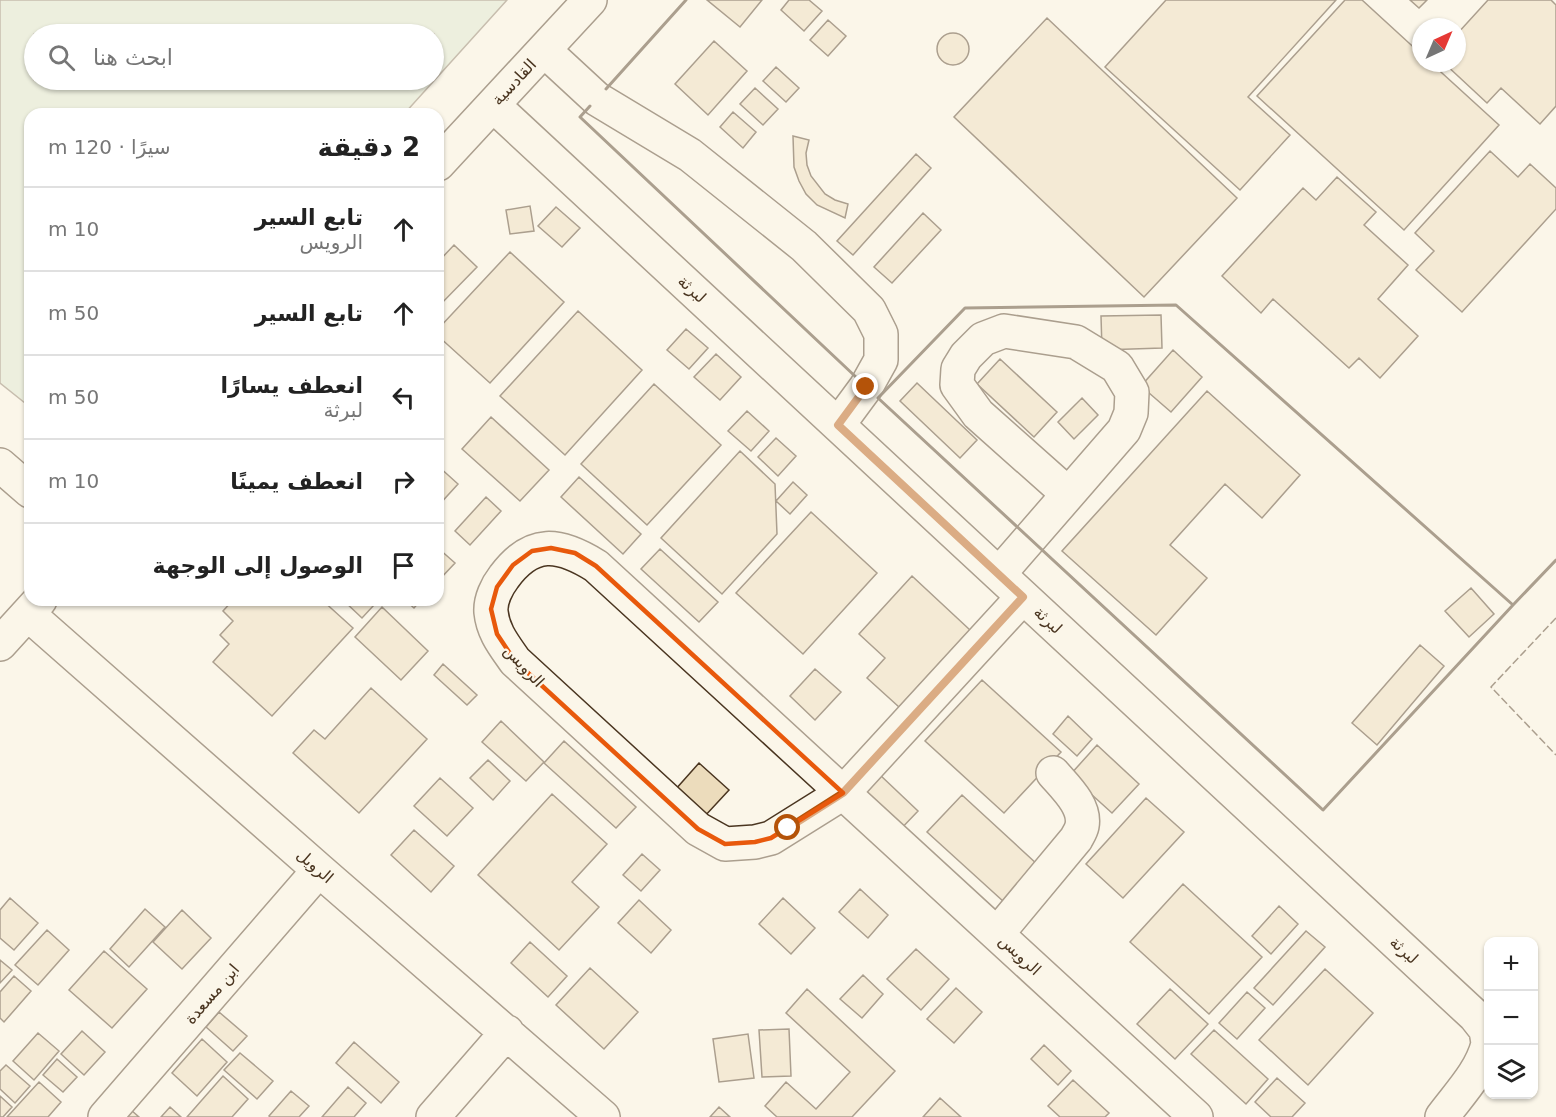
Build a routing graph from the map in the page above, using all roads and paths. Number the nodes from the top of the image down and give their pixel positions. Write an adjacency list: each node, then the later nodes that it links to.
1 (590, 0): 2 (street, القادسية)
2 (544, 50): 3 (street, القادسية); 5 (street)
3 (493, 105): 4 (street, القادسية); 5 (street, لبرثة)
4 (444, 158)
5 (838, 425): 9 (street, لبرثة)
6 (0, 465): 7 (street)
7 (24, 486)
8 (1068, 494): 8 (street); 9 (street)
9 (999, 574): 10 (street, لبرثة)
10 (1023, 597): 14 (street); 17 (street, لبرثة)
11 (34, 607): 12 (street); 15 (street, الرويل)
12 (0, 644)
13 (1053, 773): 16 (street)
14 (843, 793): 14 (street, الرويس); 16 (street, الرويس)
15 (319, 870): 18 (street, الرويل); 20 (street, ابن مسعدة)
16 (997, 934): 23 (street, الرويس)
17 (1484, 1027)
18 (507, 1032): 21 (street); 22 (street, الرويل)
19 (1488, 1045): 24 (street, لبرثة)
20 (105, 1117)
21 (433, 1117)
22 (603, 1117)
23 (1196, 1117)
24 (1442, 1117)

